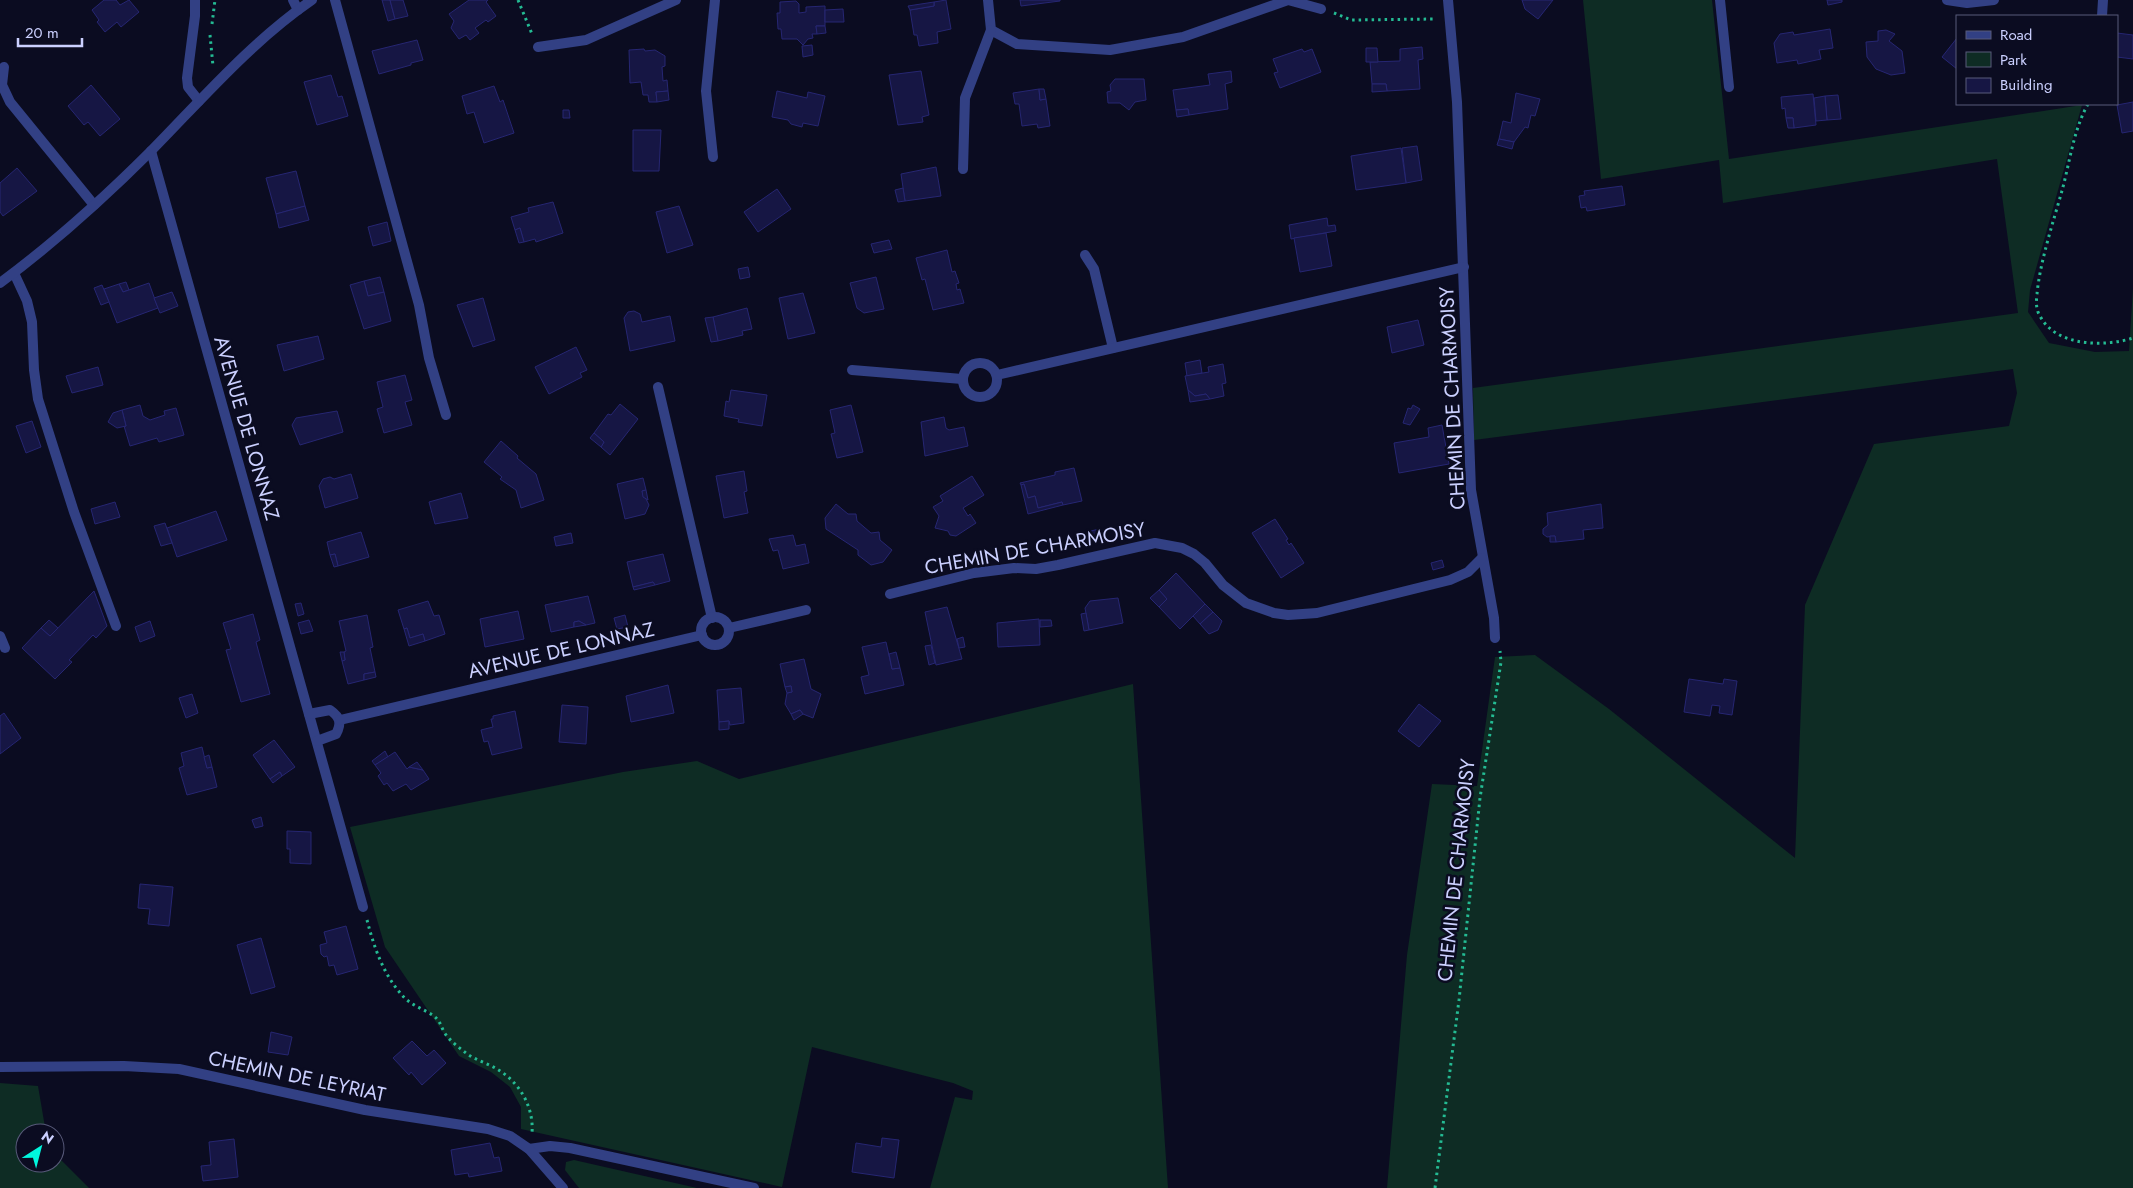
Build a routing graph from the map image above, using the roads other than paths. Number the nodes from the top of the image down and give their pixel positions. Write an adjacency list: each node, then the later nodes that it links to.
1 (195, 0): 19 (street)
2 (312, 0): 12 (street)
3 (335, 0): 33 (street)
4 (676, 0): 16 (street)
5 (715, 0): 21 (street)
6 (988, 0): 15 (street)
7 (1448, 0): 25 (street, CHEMIN DE CHARMOISY)
8 (1720, 0): 18 (street)
9 (1947, 0): 10 (street)
10 (1994, 0)
11 (2103, 0): 14 (street)
12 (295, 5): 19 (street)
13 (1321, 9): 15 (street)
14 (2102, 15)
15 (991, 30): 22 (street)
16 (538, 47)
17 (4, 67): 23 (street)
18 (1730, 87)
19 (199, 101): 20 (street)
20 (151, 151): 23 (street); 44 (street, AVENUE DE LONNAZ)
21 (713, 157)
22 (963, 169)
23 (94, 205): 26 (street)
24 (1085, 255): 28 (street)
25 (1464, 267): 28 (street, CHEMIN DE CHARMOISY); 34 (street, CHEMIN DE CHARMOISY)
26 (14, 272): 27 (street); 38 (street)
27 (0, 283)
28 (1113, 348): 30 (street, CHEMIN DE CHARMOISY)
29 (852, 370): 31 (street)
30 (997, 375): 31 (street); 31 (street)
31 (962, 379)
32 (658, 387): 37 (street)
33 (446, 416)
34 (1482, 558): 35 (street, CHEMIN DE CHARMOISY); 42 (street, CHEMIN DE CHARMOISY)
35 (890, 594)
36 (806, 610): 39 (street)
37 (712, 618): 39 (street); 40 (street)
38 (116, 626)
39 (729, 628): 40 (street)
40 (702, 635): 45 (street, AVENUE DE LONNAZ)
41 (0, 636): 43 (street)
42 (1495, 638)
43 (5, 648)
44 (309, 714): 45 (street); 46 (street, AVENUE DE LONNAZ)
45 (340, 720): 46 (street)
46 (317, 741): 47 (street, AVENUE DE LONNAZ)
47 (363, 907)
48 (0, 1067): 49 (street, CHEMIN DE LEYRIAT)
49 (529, 1149): 50 (street, CHEMIN DE LEYRIAT); 51 (street)
50 (563, 1188)
51 (754, 1188)

